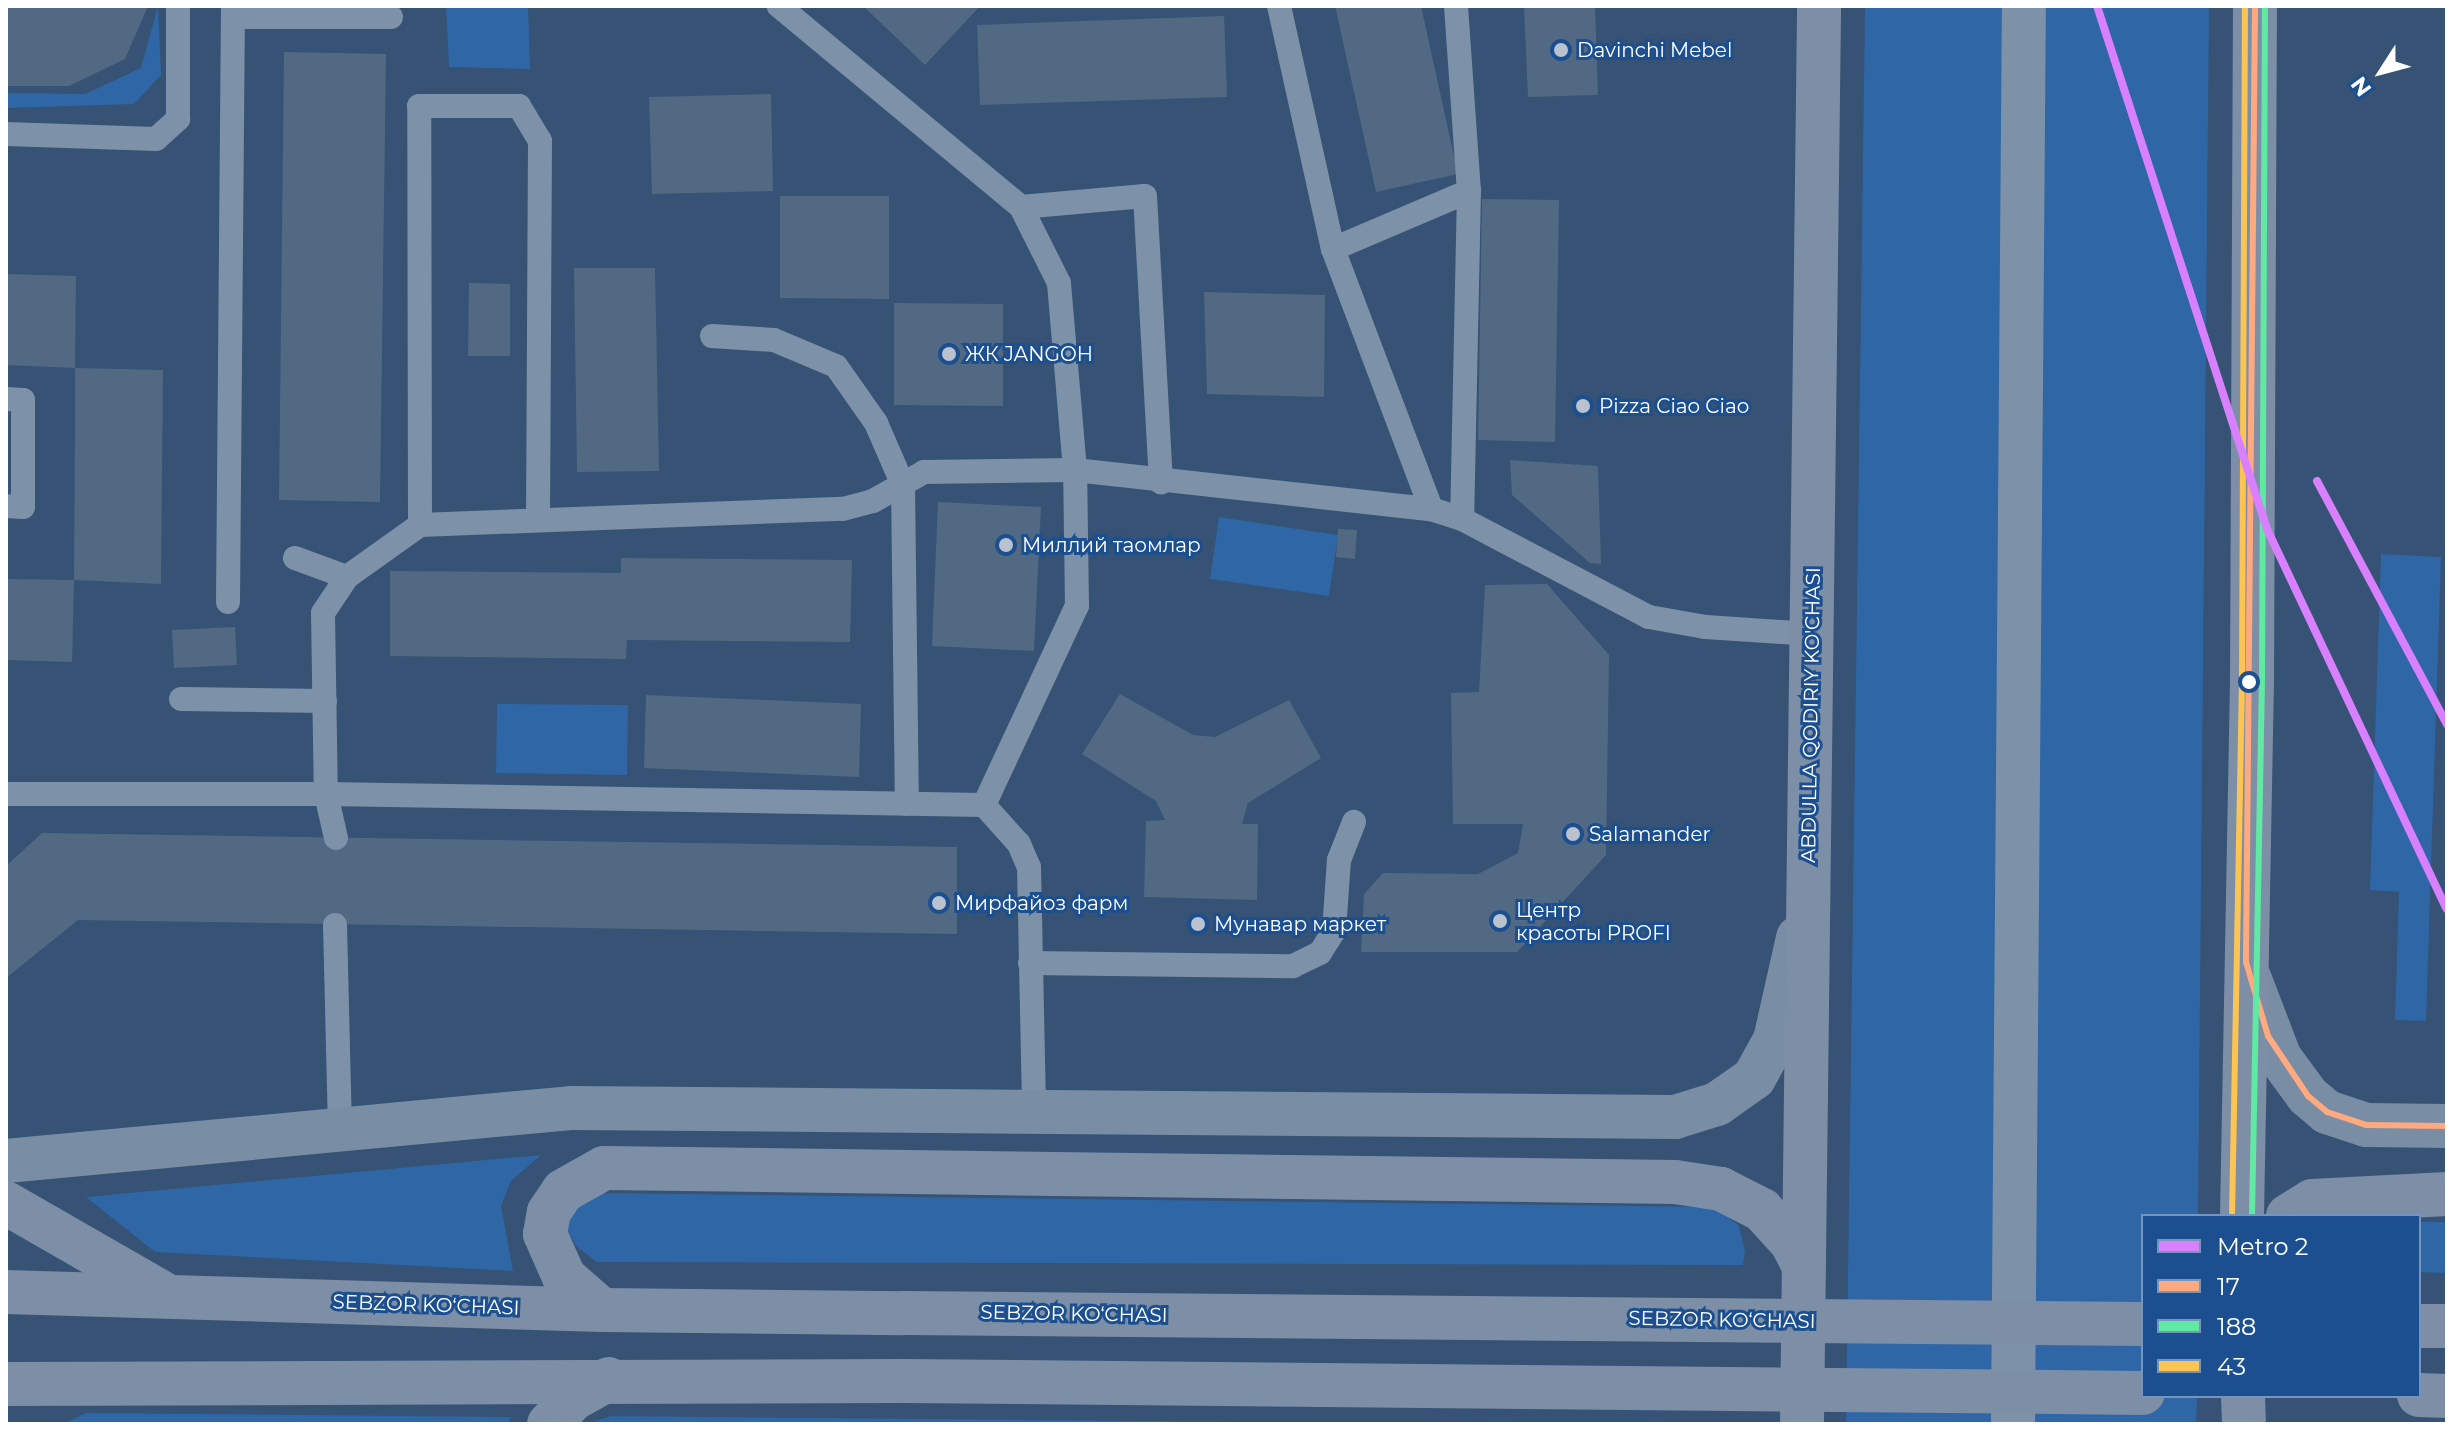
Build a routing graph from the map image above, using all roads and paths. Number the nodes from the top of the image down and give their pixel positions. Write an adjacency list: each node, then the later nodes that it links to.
1 (178, 6): 10 (lane)
2 (779, 6): 12 (lane)
3 (1279, 6): 13 (lane)
4 (1456, 6): 11 (lane)
5 (1819, 6): 27 (main road, ABDULLA QODIRIY KO'CHASI)
6 (2024, 6): 63 (street)
7 (2255, 6): 38 (main road)
8 (233, 12): 9 (lane); 26 (lane)
9 (391, 17)
10 (6, 134)
11 (1469, 191): 13 (lane); 22 (lane)
12 (1021, 207): 16 (lane); 17 (lane)
13 (1333, 249): 20 (lane)
14 (712, 336): 18 (lane)
15 (6, 399): 19 (lane)
16 (1075, 470): 17 (lane); 18 (lane); 33 (lane)
17 (1161, 483): 20 (lane)
18 (903, 485): 21 (lane); 32 (lane)
19 (6, 506)
20 (1431, 509): 22 (lane)
21 (538, 517): 23 (lane); 23 (lane)
22 (1462, 519): 27 (lane)
23 (420, 525): 25 (lane)
24 (295, 558): 25 (lane)
25 (347, 577): 29 (lane)
26 (228, 602)
27 (1811, 634): 36 (main road, ABDULLA QODIRIY KO'CHASI)
28 (181, 699): 29 (lane)
29 (325, 701): 31 (lane)
30 (6, 794): 31 (lane)
31 (326, 794): 32 (lane); 35 (lane)
32 (907, 804): 33 (lane)
33 (984, 805): 39 (lane)
34 (1354, 822): 39 (lane)
35 (336, 838)
36 (1808, 887): 40 (main road); 48 (main road, ABDULLA QODIRIY KO'CHASI)
37 (335, 925): 42 (lane)
38 (2246, 962): 41 (main road); 46 (main road)
39 (1030, 963): 40 (lane)
40 (1034, 1113): 42 (main road)
41 (2447, 1126)
42 (340, 1130): 43 (main road)
43 (6, 1161)
44 (2447, 1194): 47 (main road)
45 (6, 1203): 50 (main road)
46 (2242, 1214)
47 (2291, 1214)
48 (1803, 1265): 51 (main road); 62 (main road, ABDULLA QODIRIY KO'CHASI)
49 (6, 1292): 50 (main road, SEBZOR KO‘CHASI)
50 (169, 1297): 51 (main road, SEBZOR KO‘CHASI)
51 (602, 1310): 52 (main road, SEBZOR KO‘CHASI, bridge)
52 (2141, 1324)
53 (2421, 1326): 54 (main road)
54 (2447, 1326)
55 (609, 1379): 56 (main road); 57 (main road, bridge); 61 (main road)
56 (6, 1384)
57 (2141, 1393)
58 (2421, 1395): 59 (main road)
59 (2447, 1396)
60 (2243, 1398): 64 (main road)
61 (549, 1424)
62 (1802, 1424)
63 (2013, 1424)
64 (2244, 1424)

